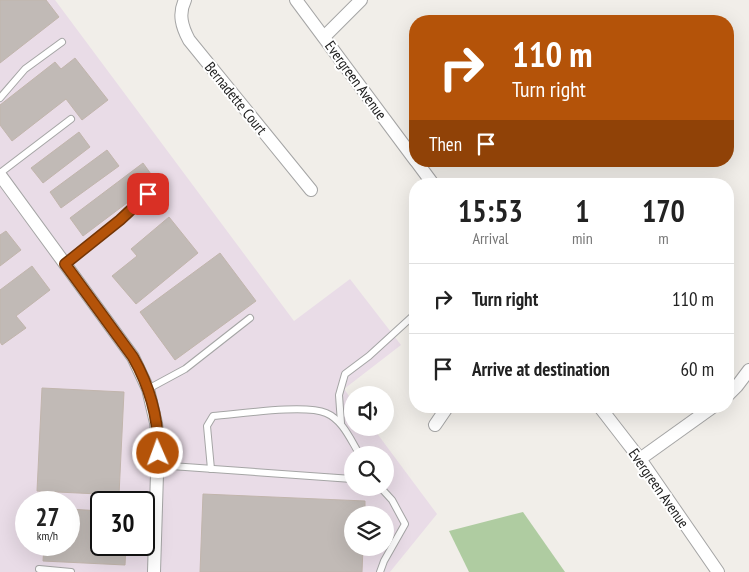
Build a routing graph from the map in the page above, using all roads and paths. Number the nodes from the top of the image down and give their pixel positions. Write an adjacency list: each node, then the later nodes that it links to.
1 (185, 0): 12 (street, Bernadette Court)
2 (296, 0): 4 (street, Evergreen Avenue)
3 (361, 0): 4 (street)
4 (324, 37): 8 (street, Evergreen Avenue)
5 (62, 42): 6 (lane)
6 (0, 98)
7 (71, 119): 10 (lane)
8 (409, 150)
9 (421, 167): 11 (street, Evergreen Avenue)
10 (0, 174): 14 (street)
11 (429, 178)
12 (310, 190)
13 (148, 194): 14 (lane)
14 (65, 264): 18 (street)
15 (250, 318): 18 (lane)
16 (409, 319): 23 (lane)
17 (749, 370): 19 (street)
18 (148, 389): 27 (street)
19 (734, 389)
20 (443, 413): 24 (street)
21 (604, 413): 26 (street, Evergreen Avenue)
22 (704, 413): 26 (street)
23 (341, 423): 25 (lane); 28 (lane)
24 (435, 425)
25 (355, 446)
26 (640, 459): 35 (street, Evergreen Avenue)
27 (157, 465): 28 (lane); 33 (street)
28 (211, 469): 29 (lane)
29 (344, 478)
30 (389, 496): 34 (lane)
31 (39, 569): 32 (lane)
32 (71, 572)
33 (154, 572)
34 (380, 572)
35 (718, 572)

